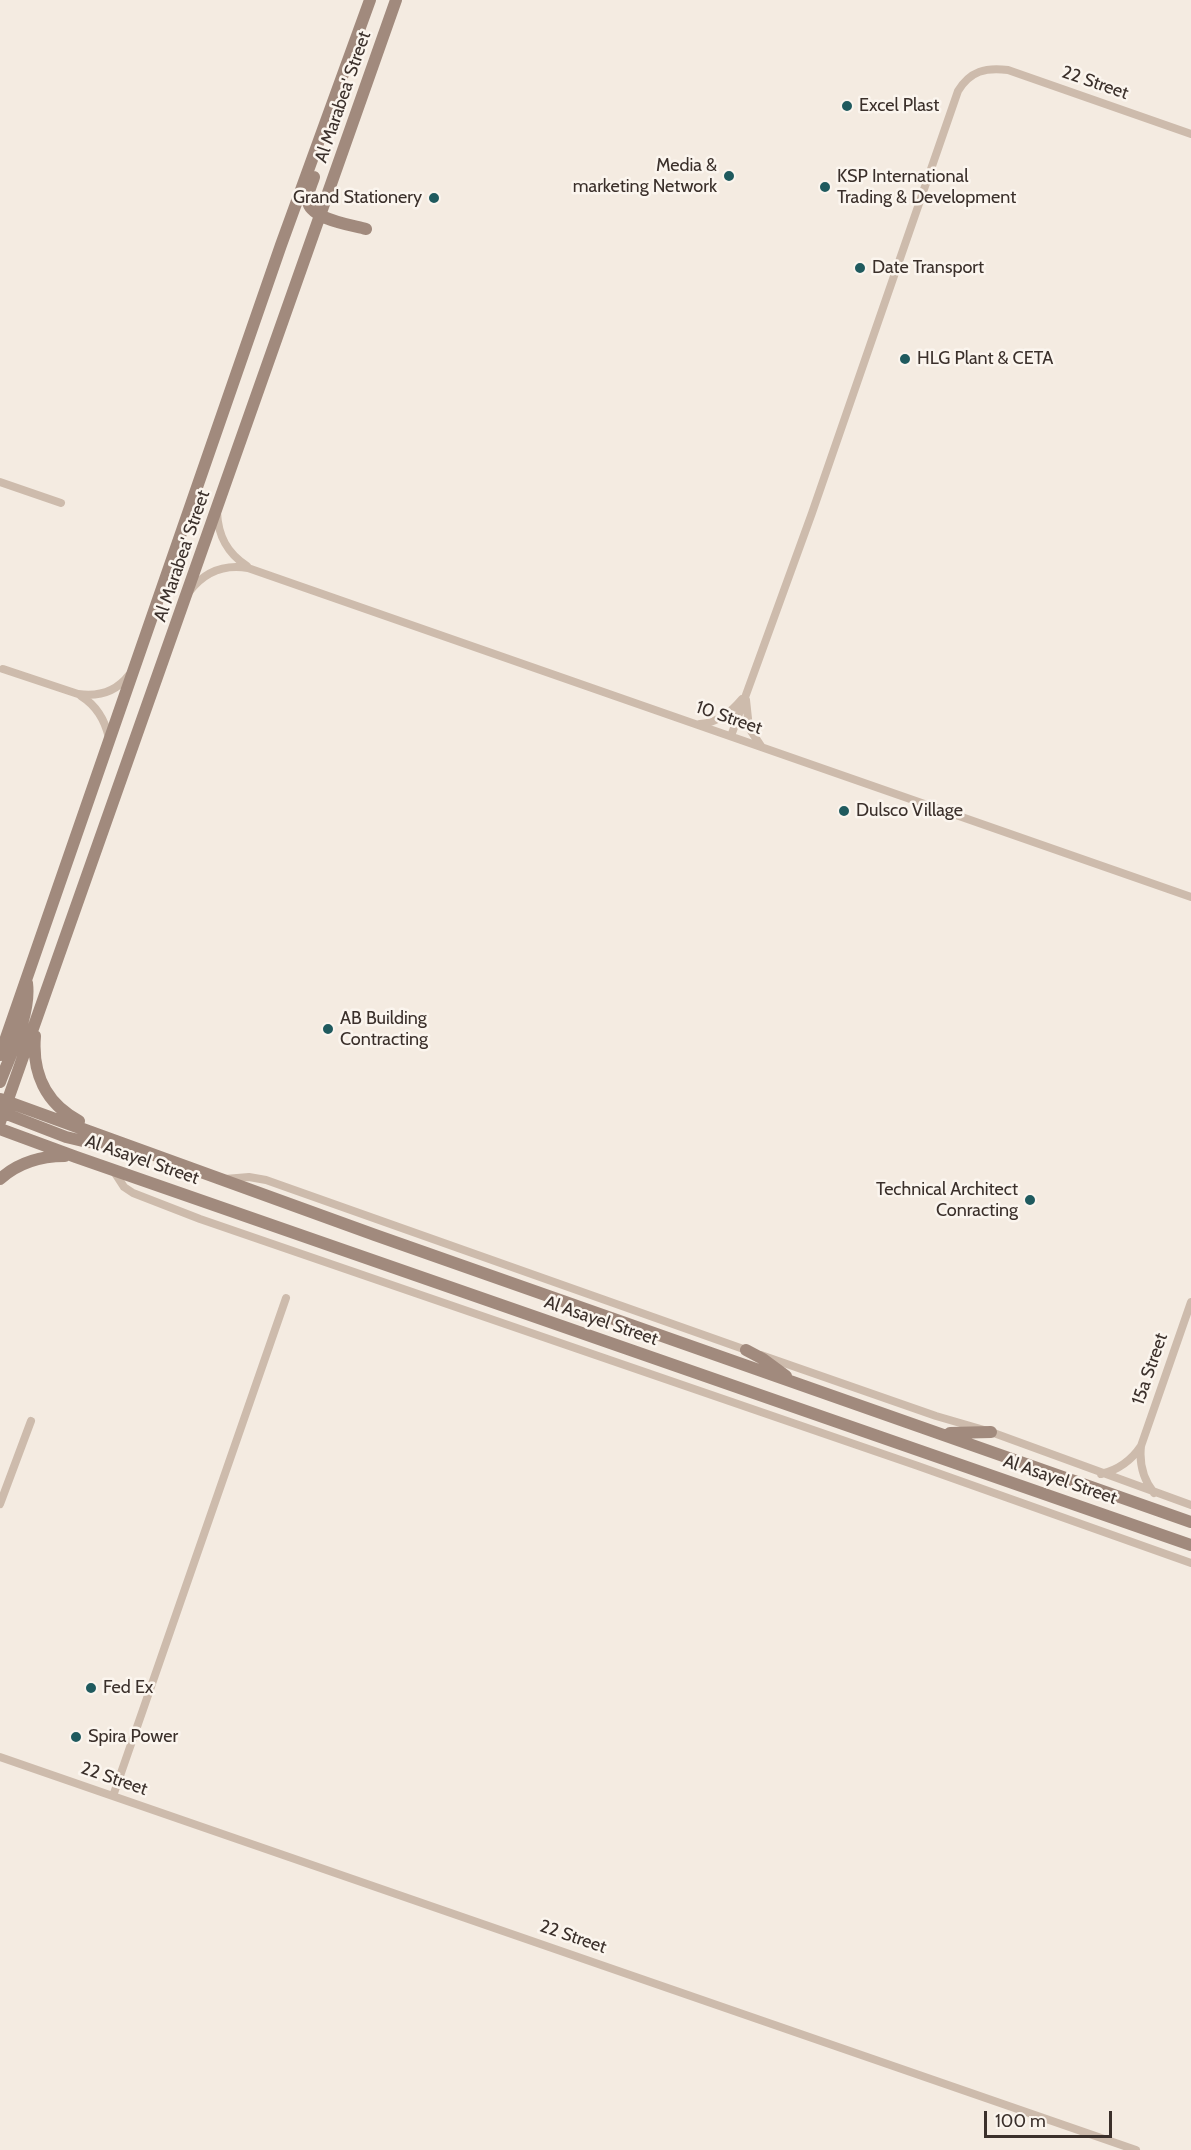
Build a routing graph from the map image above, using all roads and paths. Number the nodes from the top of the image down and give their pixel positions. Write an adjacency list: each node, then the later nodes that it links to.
1 (370, 0): 3 (main road, Al Marabea' Street)
2 (396, 0): 5 (main road, Al Marabea' Street)
3 (332, 106): 5 (main road); 13 (main road, Al Marabea' Street)
4 (1191, 134): 15 (street, 22 Street)
5 (320, 216): 6 (main road); 9 (main road, Al Marabea' Street)
6 (366, 230)
7 (0, 482): 8 (street)
8 (61, 503)
9 (217, 508): 10 (street, 10 Street); 11 (main road, Al Marabea' Street)
10 (255, 570): 11 (street, 10 Street); 16 (street, 10 Street)
11 (188, 595): 23 (main road, Al Marabea' Street)
12 (3, 669): 14 (street)
13 (133, 669): 14 (street); 18 (main road, Al Marabea' Street)
14 (78, 694): 18 (street)
15 (746, 694): 16 (street); 17 (street); 19 (street)
16 (698, 724): 17 (street, 10 Street)
17 (731, 736): 19 (street, 10 Street)
18 (109, 738): 21 (main road, Al Marabea' Street)
19 (761, 746): 20 (street, 10 Street)
20 (1191, 897)
21 (26, 979): 22 (main road, Al Marabea' Street); 26 (main road)
22 (15, 1010): 24 (main road); 25 (main road, Al Marabea' Street)
23 (36, 1019): 27 (main road, Al Marabea' Street); 29 (main road)
24 (0, 1029)
25 (0, 1055)
26 (0, 1082)
27 (2, 1110): 29 (main road, Al Asayel Street)
28 (0, 1129): 30 (main road, Al Asayel Street)
29 (123, 1143): 33 (main road, Al Asayel Street)
30 (76, 1157): 31 (main road, Al Asayel Street); 32 (main road)
31 (113, 1170): 47 (main road, Al Asayel Street); 48 (street)
32 (0, 1179)
33 (222, 1179): 36 (street); 37 (main road, Al Asayel Street)
34 (286, 1298): 50 (street)
35 (1191, 1302): 41 (street, 15a Street)
36 (746, 1350): 37 (main road); 39 (street)
37 (791, 1381): 40 (main road, Al Asayel Street)
38 (32, 1421): 44 (street)
39 (991, 1432): 40 (main road); 42 (street)
40 (940, 1433): 46 (main road, Al Asayel Street)
41 (1141, 1446): 42 (street, 15a Street); 43 (street, 15a Street)
42 (1101, 1474): 43 (street)
43 (1154, 1493): 45 (street)
44 (0, 1504)
45 (1191, 1506)
46 (1191, 1522)
47 (1191, 1545)
48 (1191, 1563)
49 (0, 1757): 50 (street, 22 Street)
50 (113, 1796): 51 (street, 22 Street)
51 (1136, 2150)

